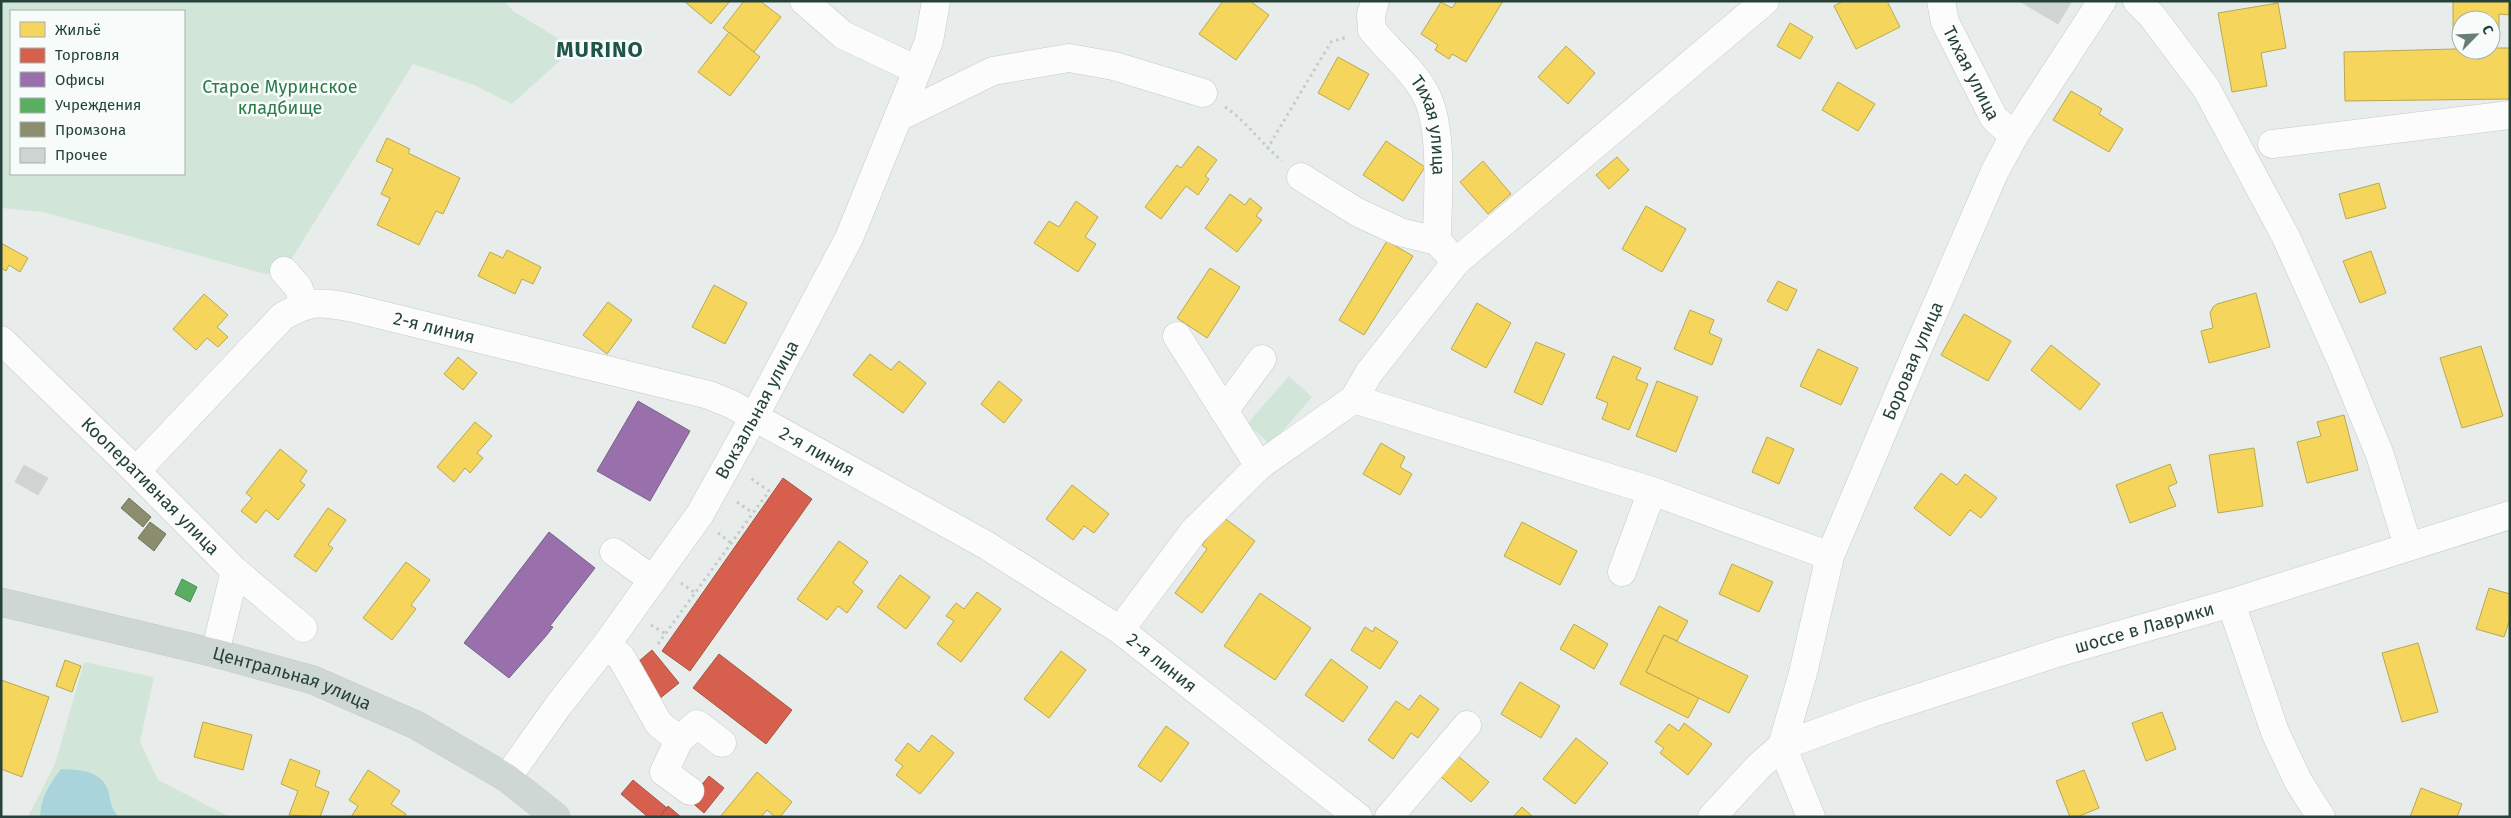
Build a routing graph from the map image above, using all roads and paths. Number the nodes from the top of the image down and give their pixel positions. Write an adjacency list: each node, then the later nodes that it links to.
1 (804, 1): 9 (street)
2 (936, 1): 9 (street, Вокзальная улица)
3 (1375, 1): 8 (street)
4 (1765, 1): 18 (street)
5 (1940, 1): 13 (street, Тихая улица)
6 (2102, 1): 13 (street, Боровая улица)
7 (2137, 1): 36 (street)
8 (1372, 30): 15 (path); 17 (street, Тихая улица)
9 (917, 70): 12 (street, Вокзальная улица)
10 (1203, 93): 12 (street); 15 (path)
11 (2510, 115): 14 (street)
12 (899, 117): 26 (street, Вокзальная улица)
13 (2014, 136): 38 (street, Боровая улица)
14 (2272, 144)
15 (1267, 149): 16 (path)
16 (1301, 177): 17 (street)
17 (1437, 241): 18 (street)
18 (1456, 262): 24 (street)
19 (284, 271): 20 (street)
20 (305, 304): 26 (street, 2-я линия); 28 (street, 2-я линия)
21 (1177, 336): 25 (street)
22 (1, 340): 28 (street, Кооперативная улица)
23 (1262, 359): 25 (street)
24 (1354, 399): 27 (street); 30 (street)
25 (1224, 411): 27 (street)
26 (754, 417): 41 (street, Вокзальная улица); 47 (street, 2-я линия)
27 (1258, 466): 47 (street)
28 (136, 470): 39 (street, Кооперативная улица)
29 (744, 474): 32 (path)
30 (1652, 491): 38 (street); 40 (street)
31 (730, 497): 32 (path)
32 (753, 513): 35 (path)
33 (2510, 515): 36 (street, шоссе в Лаврики)
34 (710, 528): 35 (path)
35 (731, 543): 42 (path)
36 (2408, 546): 44 (street, шоссе в Лаврики)
37 (614, 552): 41 (street)
38 (1830, 556): 55 (street, Боровая улица)
39 (235, 571): 46 (street, Кооперативная улица); 51 (street)
40 (1622, 572)
41 (664, 579): 42 (path); 50 (street, Вокзальная улица)
42 (695, 593): 48 (path)
43 (1, 602): 51 (main road, Центральная улица)
44 (2231, 603): 55 (street, шоссе в Лаврики); 63 (street)
45 (646, 622): 48 (path)
46 (303, 628)
47 (1120, 630): 59 (street, 2-я линия)
48 (666, 634): 49 (path)
49 (658, 644)
50 (606, 645): 53 (street); 56 (street, Вокзальная улица)
51 (215, 654): 56 (main road, Центральная улица)
52 (1467, 725): 60 (street)
53 (679, 740): 54 (street); 57 (street)
54 (722, 743)
55 (1782, 746): 61 (street); 62 (street)
56 (507, 778): 58 (main road, Центральная улица)
57 (690, 791)
58 (556, 817)
59 (1358, 817)
60 (1389, 817)
61 (1712, 817)
62 (1811, 817)
63 (2321, 817)

